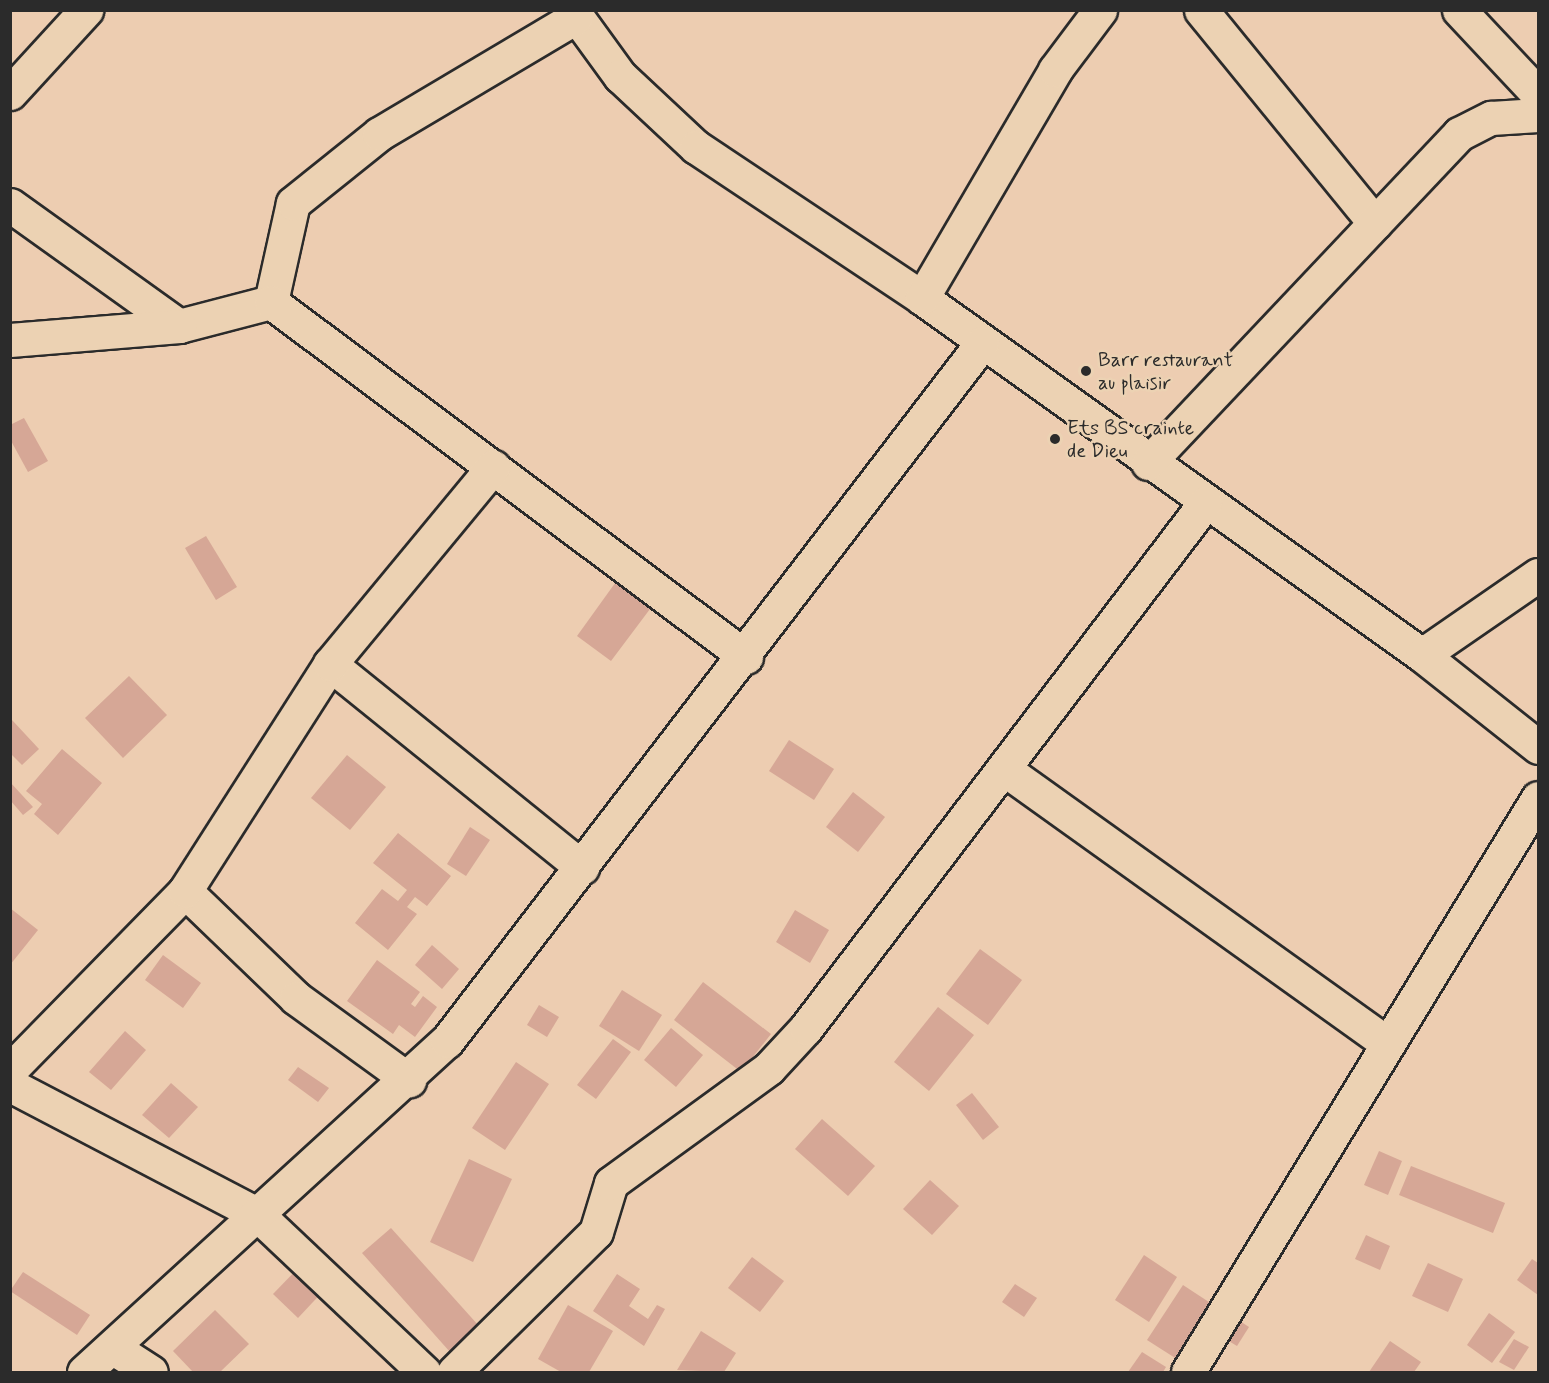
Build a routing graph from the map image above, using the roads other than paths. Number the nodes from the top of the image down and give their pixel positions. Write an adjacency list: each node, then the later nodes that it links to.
1 (86, 10): 6 (street)
2 (1100, 10): 11 (street)
3 (1201, 10): 10 (street)
4 (1459, 10): 7 (street)
5 (574, 14): 11 (street); 12 (street)
6 (10, 93)
7 (1539, 94)
8 (1539, 115): 10 (street)
9 (10, 205): 13 (street)
10 (1375, 224): 16 (street)
11 (922, 298): 15 (street)
12 (271, 302): 13 (street); 17 (street)
13 (179, 326): 14 (street)
14 (10, 340)
15 (982, 343): 16 (street); 21 (street)
16 (1148, 463): 18 (street)
17 (493, 467): 21 (street); 22 (street)
18 (1205, 503): 20 (street); 24 (street)
19 (1539, 575): 20 (street)
20 (1422, 655): 23 (street)
21 (746, 657): 26 (street)
22 (330, 664): 26 (street); 27 (street)
23 (1539, 747)
24 (1004, 769): 28 (street); 37 (street)
25 (1539, 798): 28 (street)
26 (582, 867): 30 (street)
27 (185, 891): 29 (street); 30 (street)
28 (1388, 1044): 38 (street)
29 (10, 1070)
30 (410, 1080): 32 (street)
31 (10, 1085): 32 (street)
32 (257, 1214): 33 (street); 36 (street)
33 (112, 1347): 34 (street); 35 (street)
34 (84, 1372)
35 (151, 1372)
36 (424, 1372)
37 (454, 1372)
38 (1188, 1372)

